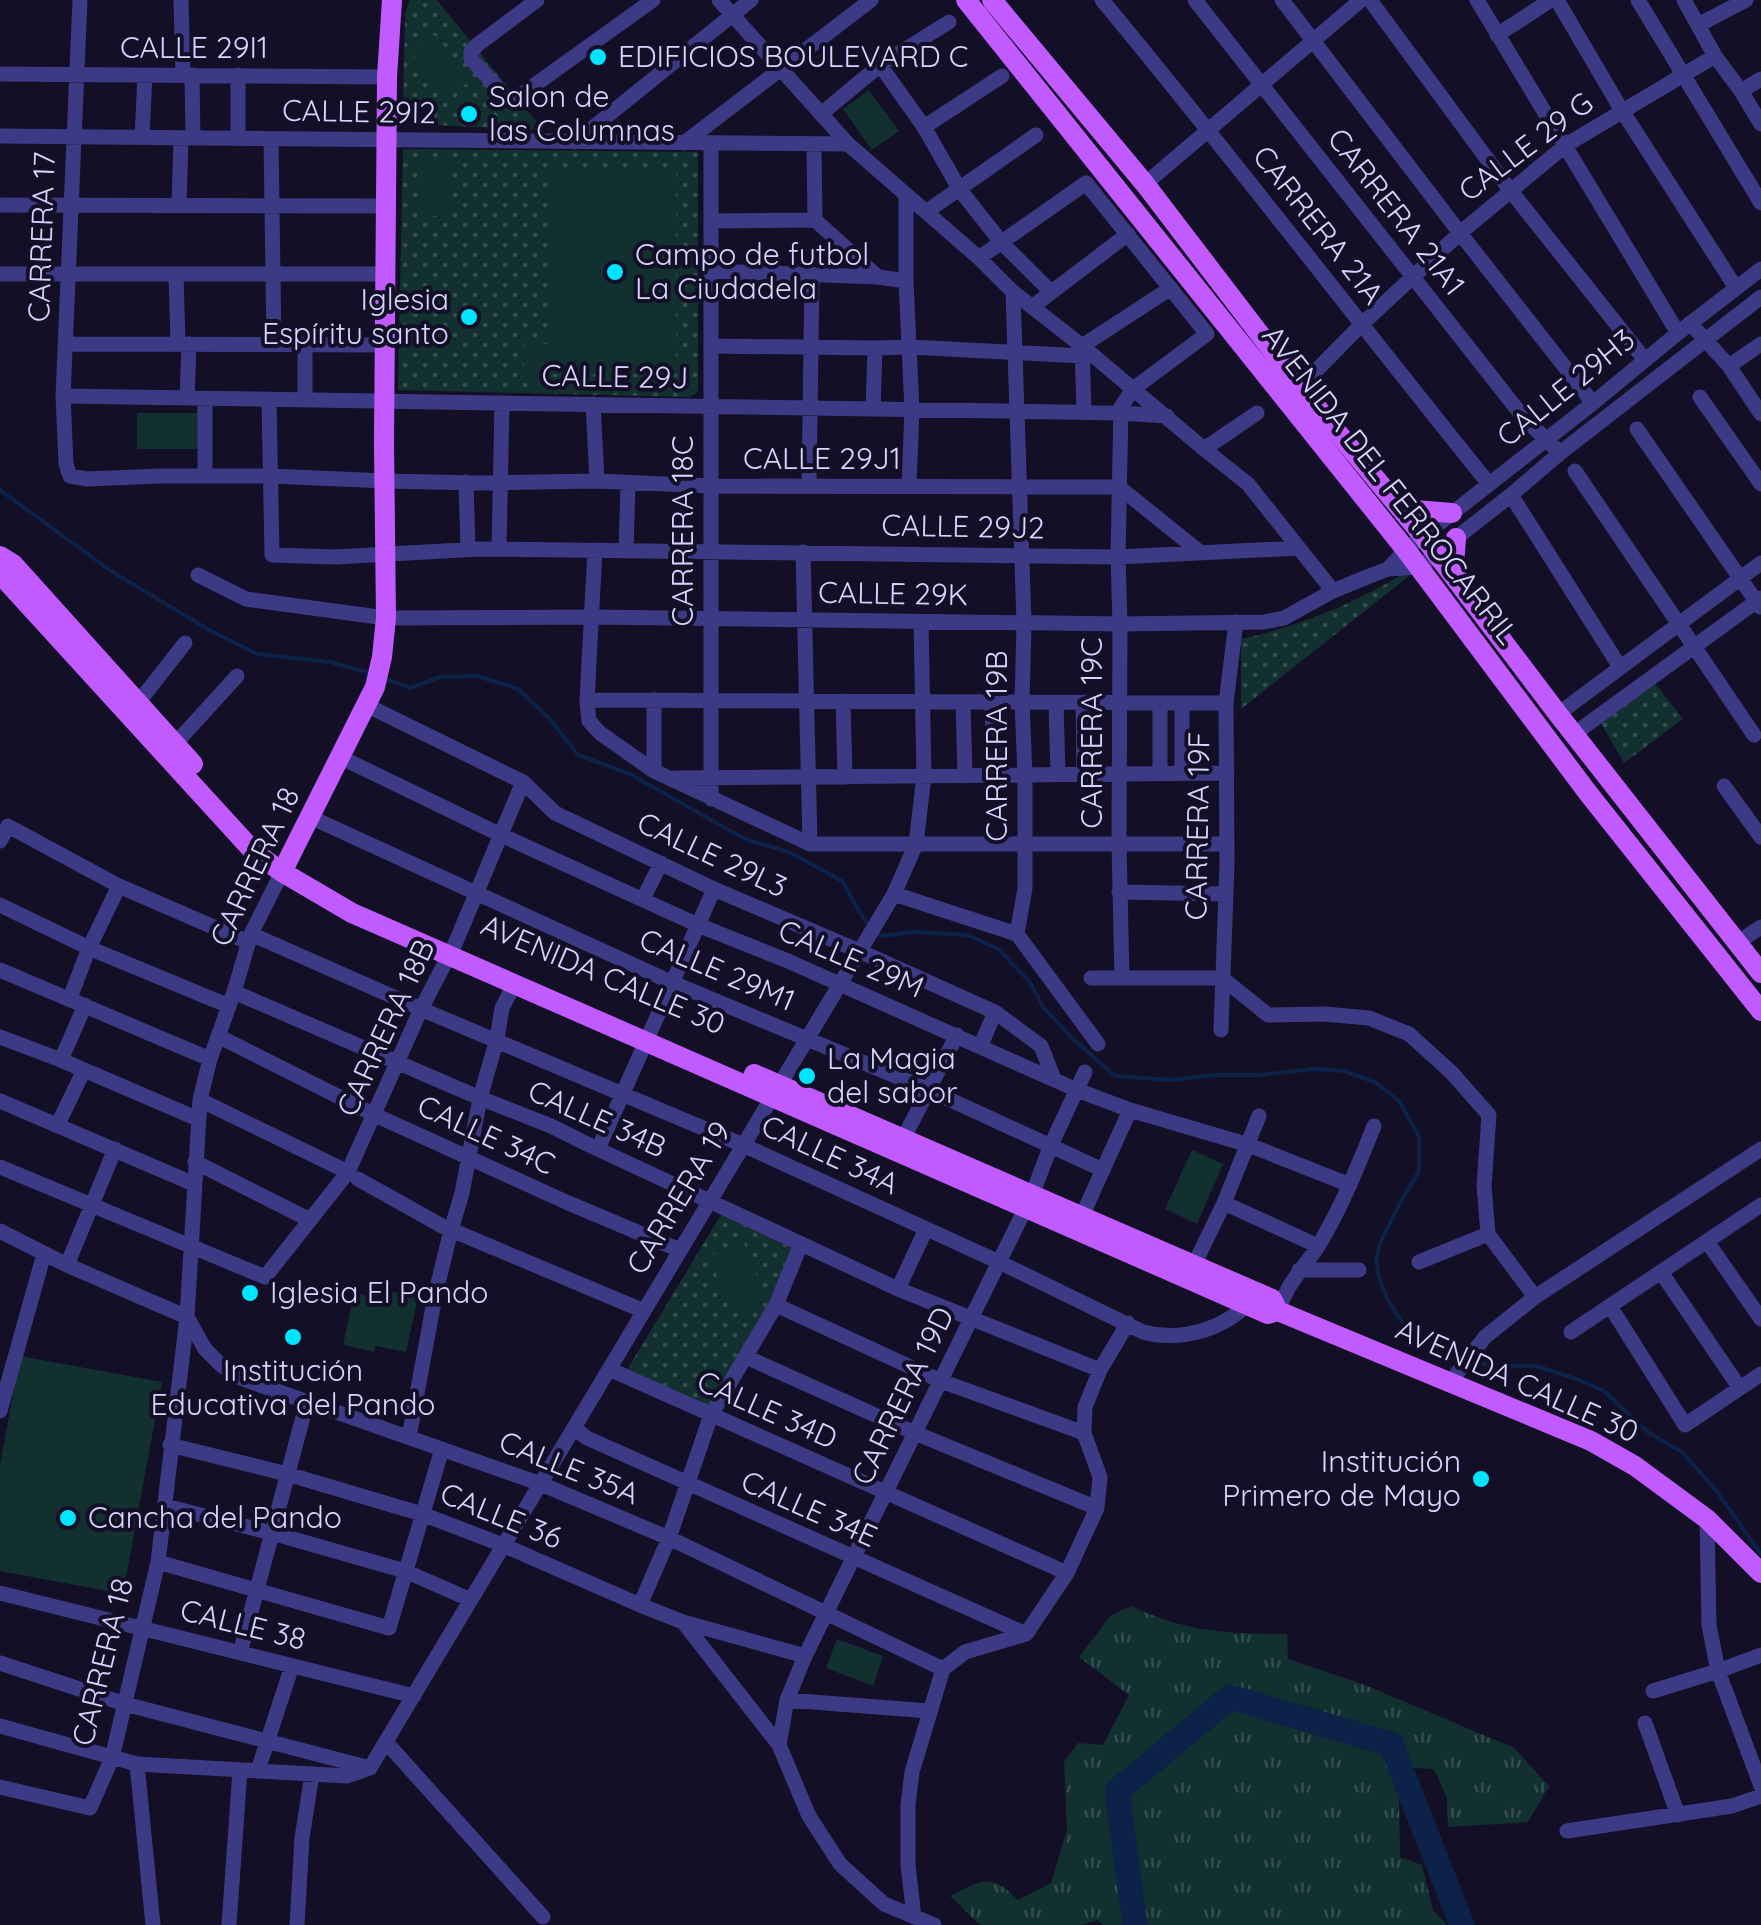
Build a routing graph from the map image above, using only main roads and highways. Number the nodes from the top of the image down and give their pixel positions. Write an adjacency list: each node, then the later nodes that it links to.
1 (966, 0): 13 (main road, AVENIDA DEL FERROCARRIL)
2 (395, 2): 10 (main road, CARRERA 18)
3 (999, 2): 4 (main road, AVENIDA DEL FERROCARRIL)
4 (1402, 508): 5 (main road); 9 (main road, AVENIDA DEL FERROCARRIL)
5 (1452, 513)
6 (1456, 538): 9 (main road)
7 (0, 556): 10 (main road, AVENIDA CALLE 30)
8 (0, 574): 10 (main road, AVENIDA CALLE 30)
9 (1458, 581): 12 (main road, AVENIDA DEL FERROCARRIL)
10 (285, 867): 11 (main road, AVENIDA CALLE 30)
11 (452, 950): 14 (main road, AVENIDA CALLE 30); 14 (main road, AVENIDA CALLE 30)
12 (1761, 973)
13 (1761, 1011)
14 (650, 1036): 15 (main road, AVENIDA CALLE 30)
15 (776, 1090): 16 (main road, AVENIDA CALLE 30); 16 (main road, AVENIDA CALLE 30)
16 (1029, 1202): 17 (main road, AVENIDA CALLE 30); 17 (main road, AVENIDA CALLE 30)
17 (1252, 1298): 18 (main road, AVENIDA CALLE 30)
18 (1761, 1573)

